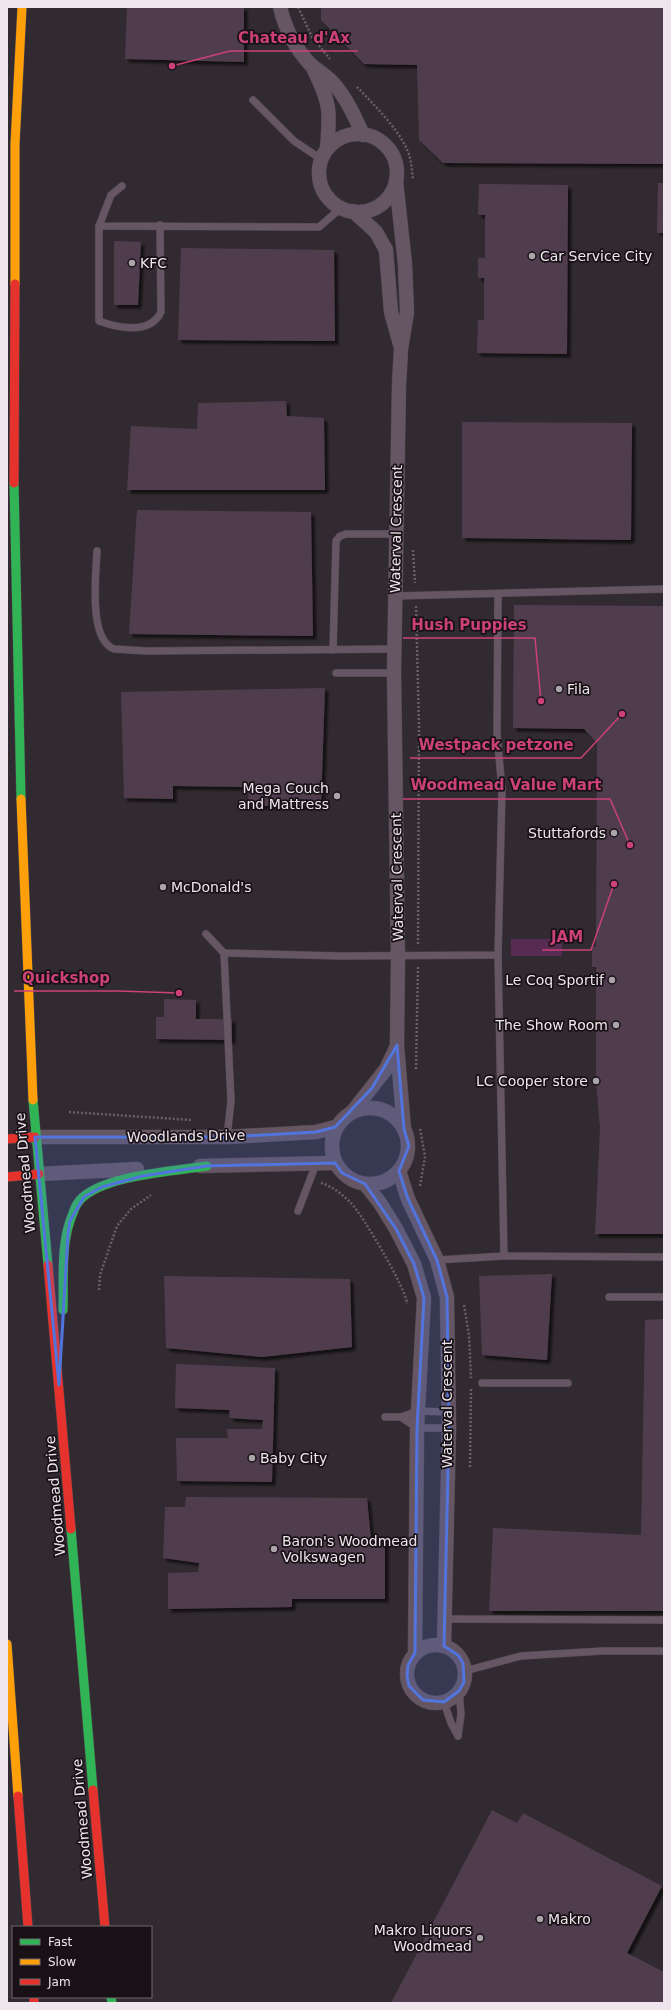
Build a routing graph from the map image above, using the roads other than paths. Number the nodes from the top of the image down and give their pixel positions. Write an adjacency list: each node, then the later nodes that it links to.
1 (22, 7): 6 (main road, Woodmead Drive)
2 (280, 7): 3 (street)
3 (311, 64): 5 (street); 7 (street)
4 (254, 100): 7 (lane)
5 (363, 135): 7 (street); 9 (street)
6 (11, 144): 8 (main road, Woodmead Drive)
7 (324, 154): 11 (street)
8 (11, 179): 32 (main road, Woodmead Drive)
9 (396, 181): 11 (street); 14 (street, Waterval Crescent)
10 (122, 186): 12 (lane)
11 (347, 209): 13 (lane); 14 (street, Waterval Crescent)
12 (99, 226): 13 (lane); 13 (lane)
13 (160, 226)
14 (401, 349): 15 (street, Waterval Crescent)
15 (397, 534): 19 (street, Waterval Crescent); 21 (lane)
16 (97, 551): 21 (lane)
17 (664, 589): 18 (lane)
18 (498, 595): 19 (lane); 26 (lane)
19 (395, 596): 20 (street, Waterval Crescent)
20 (394, 649): 21 (lane); 23 (street, Waterval Crescent)
21 (333, 650)
22 (336, 673): 23 (lane)
23 (394, 674): 27 (street, Waterval Crescent)
24 (206, 934): 25 (lane)
25 (224, 953): 27 (lane); 33 (lane)
26 (498, 955): 27 (lane); 43 (lane)
27 (398, 956): 28 (street, Waterval Crescent)
28 (397, 1045): 29 (street, Waterval Crescent); 31 (street, Waterval Crescent)
29 (353, 1110): 30 (street); 31 (street)
30 (335, 1127): 33 (street, Woodlands Drive); 35 (street)
31 (404, 1129): 38 (street)
32 (35, 1137): 33 (street, Woodlands Drive); 34 (main road); 39 (main road, Woodmead Drive)
33 (227, 1137)
34 (7, 1139)
35 (335, 1163): 36 (street); 41 (street)
36 (316, 1164): 37 (street); 42 (lane)
37 (207, 1166): 39 (street); 50 (main road)
38 (399, 1171): 41 (street); 45 (street, Waterval Crescent)
39 (39, 1174): 40 (main road); 50 (main road, Woodmead Drive)
40 (7, 1177)
41 (365, 1184): 51 (street, Waterval Crescent)
42 (298, 1211)
43 (504, 1256): 44 (lane); 45 (lane)
44 (664, 1257)
45 (437, 1260): 52 (street, Waterval Crescent)
46 (609, 1297): 47 (lane)
47 (664, 1297)
48 (568, 1383): 49 (lane)
49 (482, 1384)
50 (59, 1385): 67 (main road, Woodmead Drive)
51 (418, 1411): 52 (lane); 54 (lane); 55 (street, Waterval Crescent)
52 (448, 1412): 56 (street, Waterval Crescent)
53 (385, 1417): 54 (lane)
54 (401, 1417): 55 (lane)
55 (417, 1428): 56 (lane); 62 (street, Waterval Crescent)
56 (449, 1428): 57 (street, Waterval Crescent)
57 (444, 1618): 58 (lane); 60 (street, Waterval Crescent)
58 (664, 1620)
59 (7, 1644): 66 (main road)
60 (444, 1646): 62 (street); 63 (street)
61 (664, 1651): 63 (lane)
62 (415, 1653): 65 (street)
63 (465, 1671): 64 (street)
64 (459, 1692): 65 (street); 65 (lane)
65 (444, 1702)
66 (28, 1926)
67 (105, 1926)

